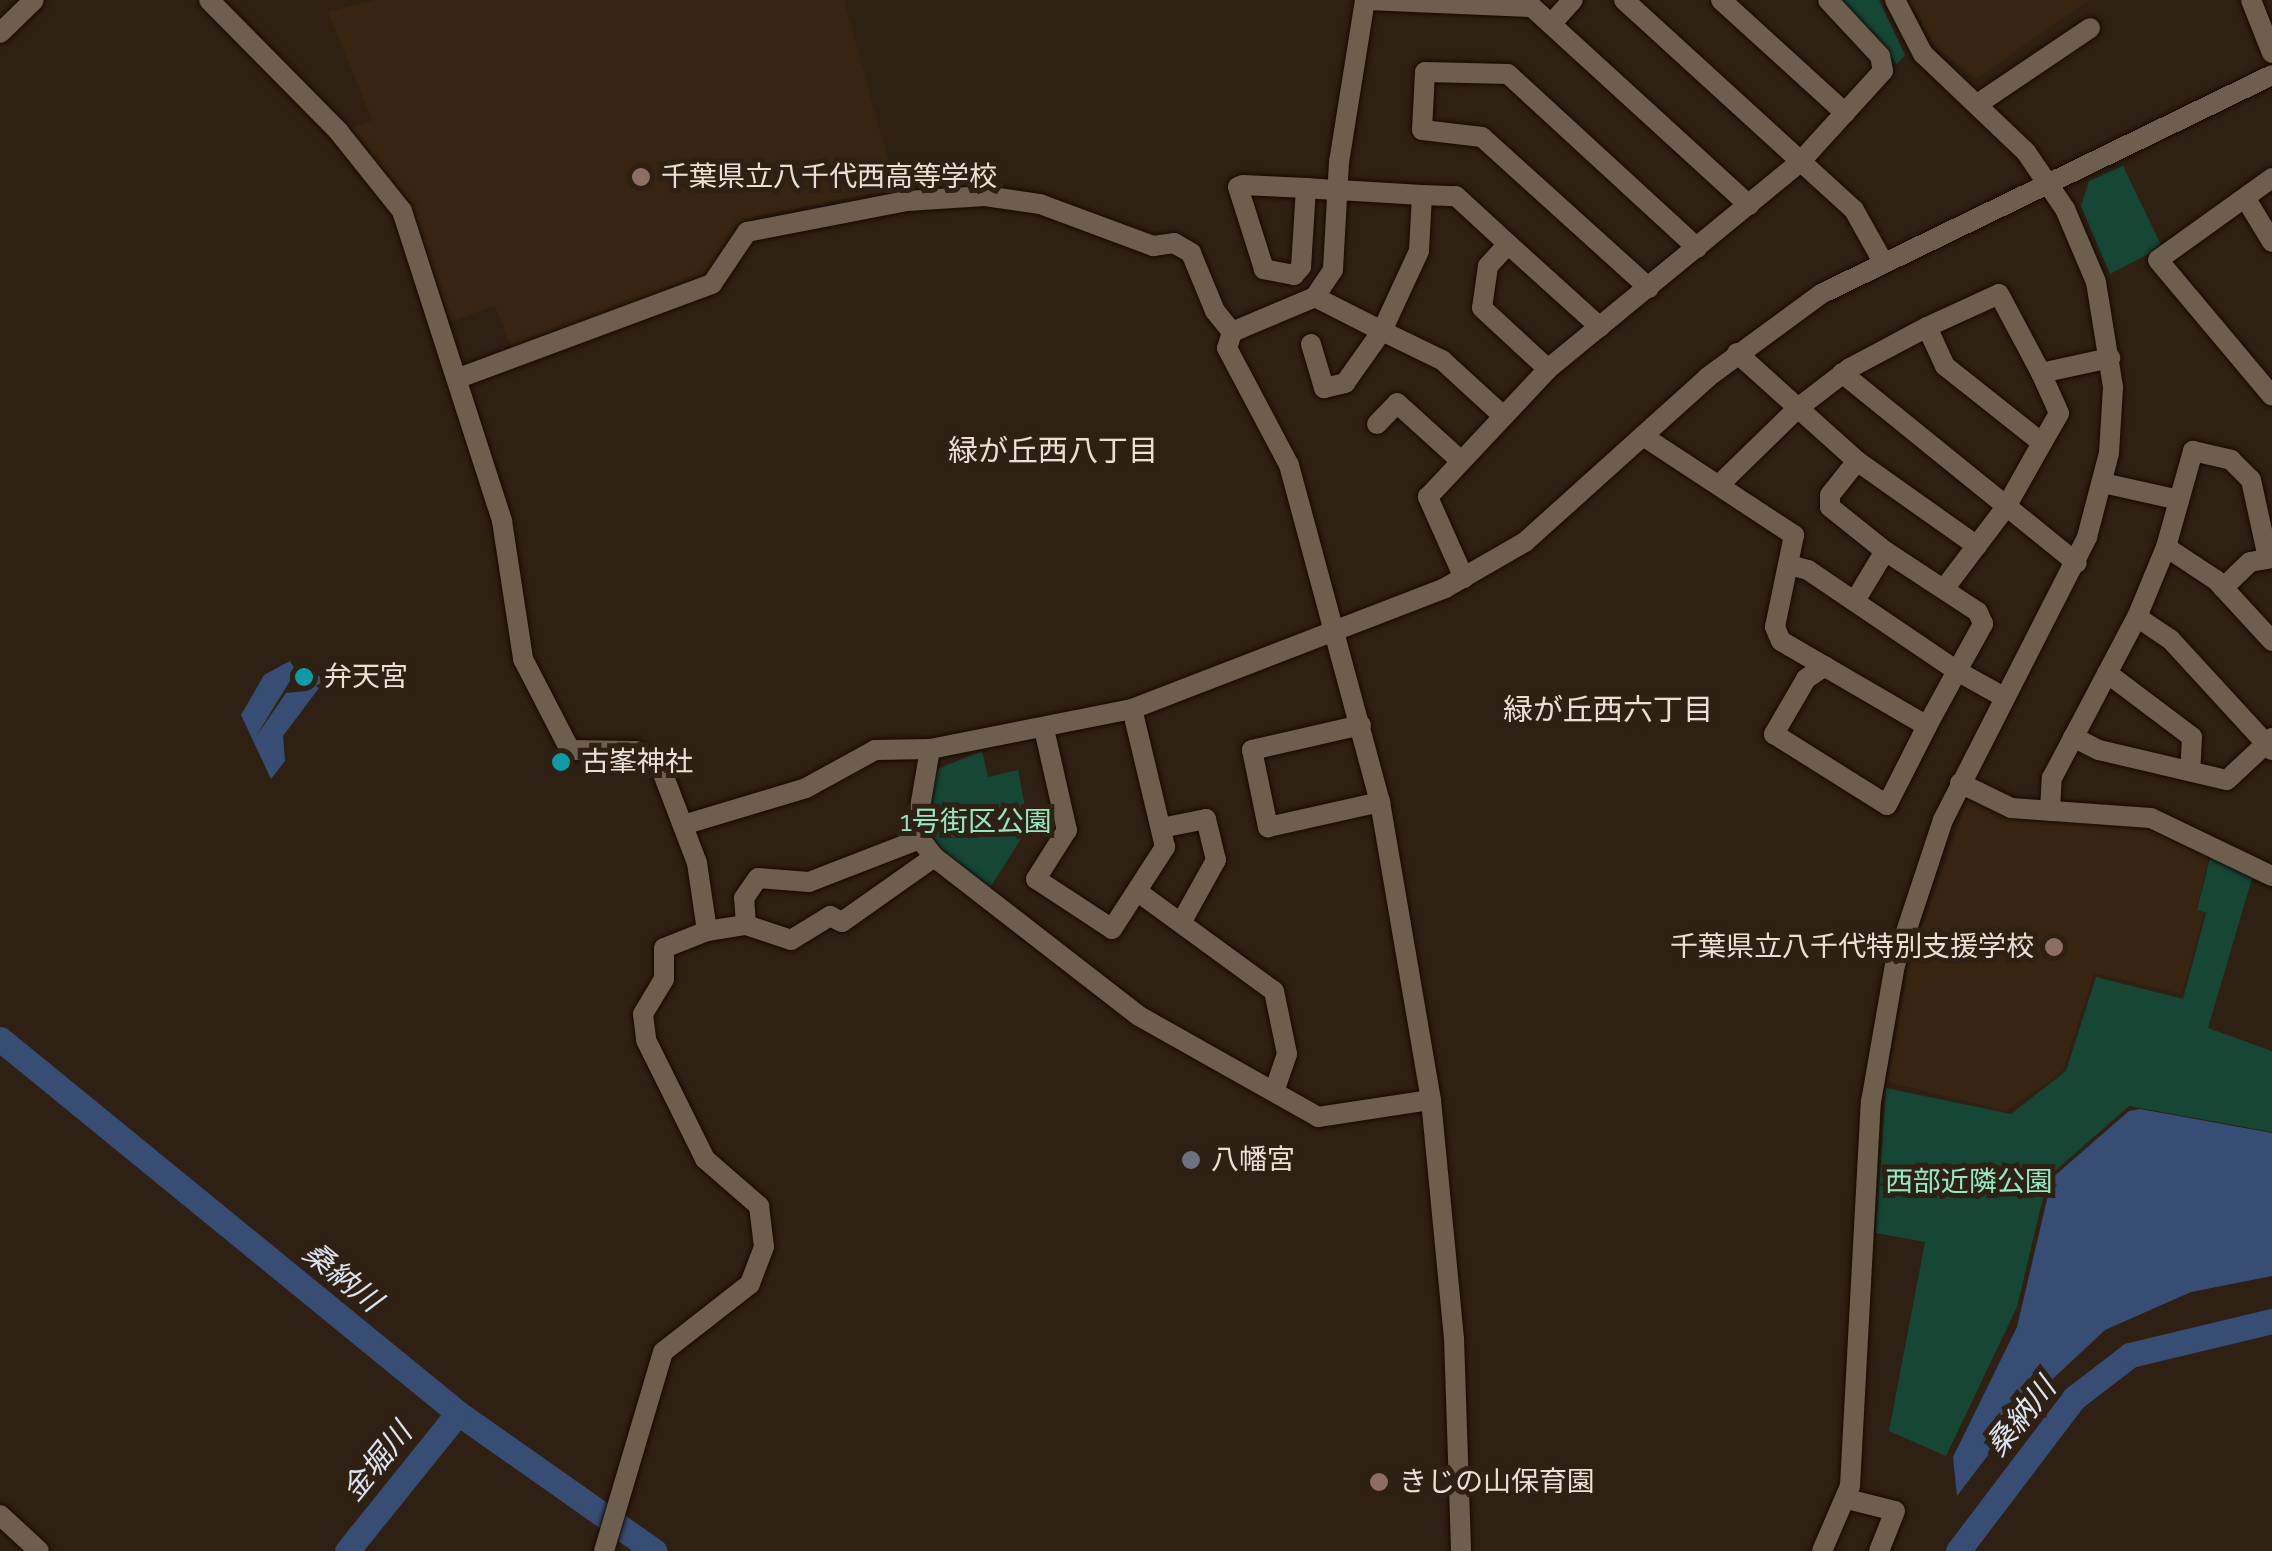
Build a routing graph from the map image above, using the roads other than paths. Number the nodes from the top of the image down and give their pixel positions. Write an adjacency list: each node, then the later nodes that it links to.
1 (34, 0): 12 (street)
2 (209, 0): 41 (street)
3 (1365, 0): 10 (street); 21 (street)
4 (1573, 0): 10 (street)
5 (1624, 0): 17 (street)
6 (1721, 0): 16 (street)
7 (1828, 0): 16 (street)
8 (1895, 0): 15 (street)
9 (2250, 0): 13 (street)
10 (1552, 23): 24 (street)
11 (2090, 28): 15 (street)
12 (0, 33)
13 (2272, 53)
14 (2272, 75): 19 (street)
15 (1979, 104): 19 (street)
16 (1845, 113): 17 (street)
17 (1800, 161): 24 (street); 28 (street)
18 (2272, 178): 23 (street)
19 (2048, 182): 28 (street); 37 (street)
20 (1306, 188): 20 (street); 21 (street)
21 (1338, 190): 22 (street); 30 (street)
22 (1422, 195): 26 (street); 33 (street)
23 (2246, 199): 25 (street); 42 (street)
24 (1749, 205): 27 (street)
25 (2272, 242)
26 (1508, 244): 31 (street); 38 (street)
27 (1697, 248): 29 (street); 29 (street)
28 (1882, 260): 36 (street)
29 (1648, 288): 31 (street)
30 (1316, 296): 33 (street); 34 (street)
31 (1600, 327): 38 (street)
32 (1927, 327): 39 (street); 40 (street); 47 (street)
33 (1382, 331): 35 (street); 44 (street)
34 (1232, 332): 41 (street); 65 (street)
35 (1311, 344)
36 (1737, 353): 43 (street); 46 (street)
37 (2110, 358): 40 (street); 50 (street)
38 (1548, 369): 44 (street)
39 (1842, 373): 43 (street); 53 (street)
40 (2041, 373): 47 (street)
41 (461, 382): 82 (street)
42 (2271, 392)
43 (1798, 408): 49 (street); 51 (street)
44 (1502, 415): 48 (street)
45 (1378, 424): 48 (street)
46 (1643, 436): 51 (street); 60 (street)
47 (2042, 442): 53 (street)
48 (1460, 461): 60 (street)
49 (1856, 461): 54 (street); 56 (street)
50 (2104, 483): 52 (street); 58 (street)
51 (1720, 484): 59 (street)
52 (2178, 500): 55 (street); 57 (street)
53 (2006, 507): 54 (street); 58 (street)
54 (1977, 546): 62 (street)
55 (2166, 547): 61 (street); 64 (street)
56 (1885, 551): 62 (street); 63 (street)
57 (2270, 558): 61 (street)
58 (2077, 563): 70 (street)
59 (1790, 565): 63 (street); 67 (street)
60 (1464, 578): 65 (street)
61 (2223, 588): 66 (street)
62 (1944, 589): 68 (street)
63 (1855, 601): 68 (street)
64 (2138, 617): 69 (street); 76 (street)
65 (1338, 631): 71 (street); 72 (street)
66 (2272, 641)
67 (1824, 666): 73 (street); 73 (street)
68 (1957, 671): 70 (street); 73 (street)
69 (2107, 673): 75 (street); 78 (street)
70 (2004, 698): 79 (street)
71 (1132, 709): 74 (street); 83 (street)
72 (1361, 726): 80 (street); 80 (street)
73 (1927, 726)
74 (1044, 730): 77 (street); 87 (street)
75 (2073, 736): 78 (street); 81 (street)
76 (2270, 744): 78 (street)
77 (930, 749): 82 (street); 84 (street)
78 (2190, 771)
79 (1960, 784): 81 (street); 93 (street)
80 (1380, 802): 92 (street)
81 (2050, 810): 86 (street)
82 (683, 825): 90 (street)
83 (1162, 828): 87 (street); 88 (street)
84 (920, 839): 85 (street); 89 (street)
85 (934, 857): 89 (street); 91 (street)
86 (2272, 876)
87 (1138, 892): 88 (street)
88 (1181, 923): 91 (street)
89 (746, 925): 90 (street)
90 (707, 931): 96 (street)
91 (1274, 1092): 92 (street)
92 (1432, 1100): 97 (street)
93 (1847, 1499): 98 (street); 99 (street)
94 (0, 1515): 95 (street)
95 (40, 1551)
96 (604, 1551)
97 (1461, 1551)
98 (1822, 1551)
99 (1878, 1551)

